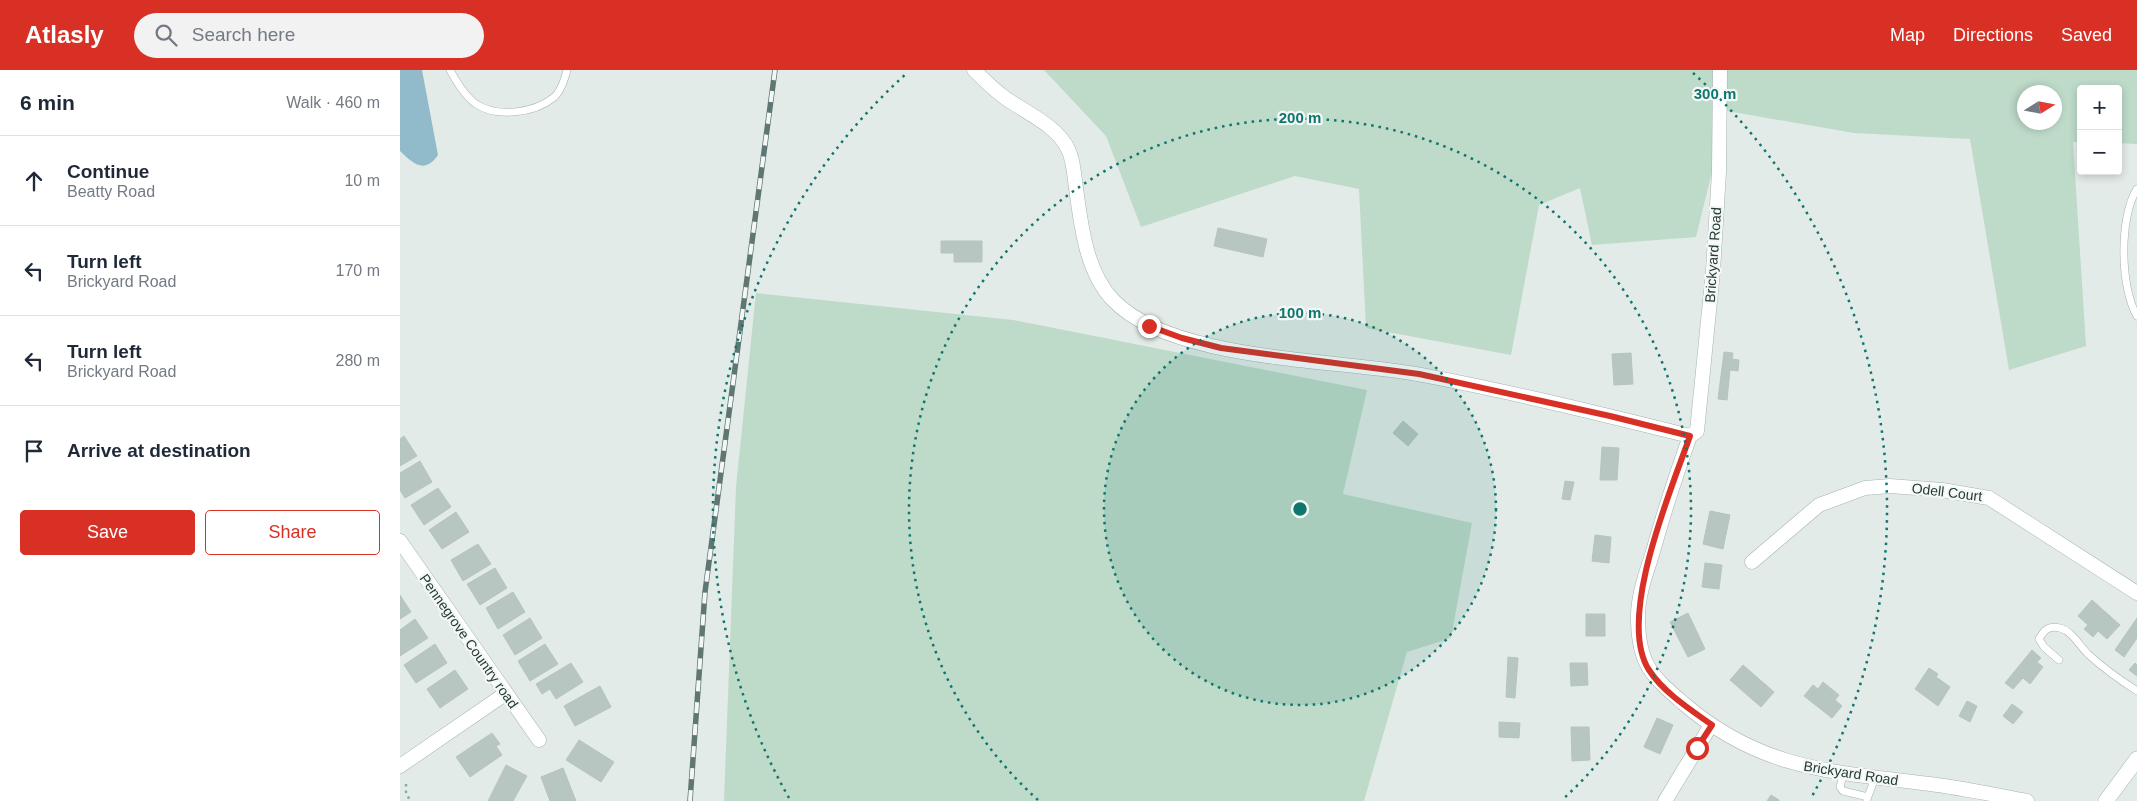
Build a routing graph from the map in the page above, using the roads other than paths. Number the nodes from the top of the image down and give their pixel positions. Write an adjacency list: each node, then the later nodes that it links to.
1 (450, 70): 2 (lane)
2 (567, 70)
3 (974, 70): 7 (street)
4 (1720, 70): 7 (street, Brickyard Road)
5 (2137, 189): 6 (lane)
6 (2137, 316)
7 (1690, 436): 14 (street, Brickyard Road)
8 (400, 541): 13 (street, Pennegrove Country road)
9 (1752, 562): 10 (street, Odell Court)
10 (2137, 593)
11 (2059, 660): 12 (lane)
12 (2137, 691)
13 (505, 694): 15 (street, Pennegrove Country road); 17 (street)
14 (1712, 725): 18 (street, Brickyard Road); 21 (street)
15 (539, 740)
16 (2137, 759): 23 (street)
17 (400, 766)
18 (1843, 775): 19 (street, Brickyard Road); 20 (lane)
19 (1875, 778): 20 (lane); 22 (street, Brickyard Road)
20 (1867, 799)
21 (1665, 801)
22 (2027, 801)
23 (2106, 801)

